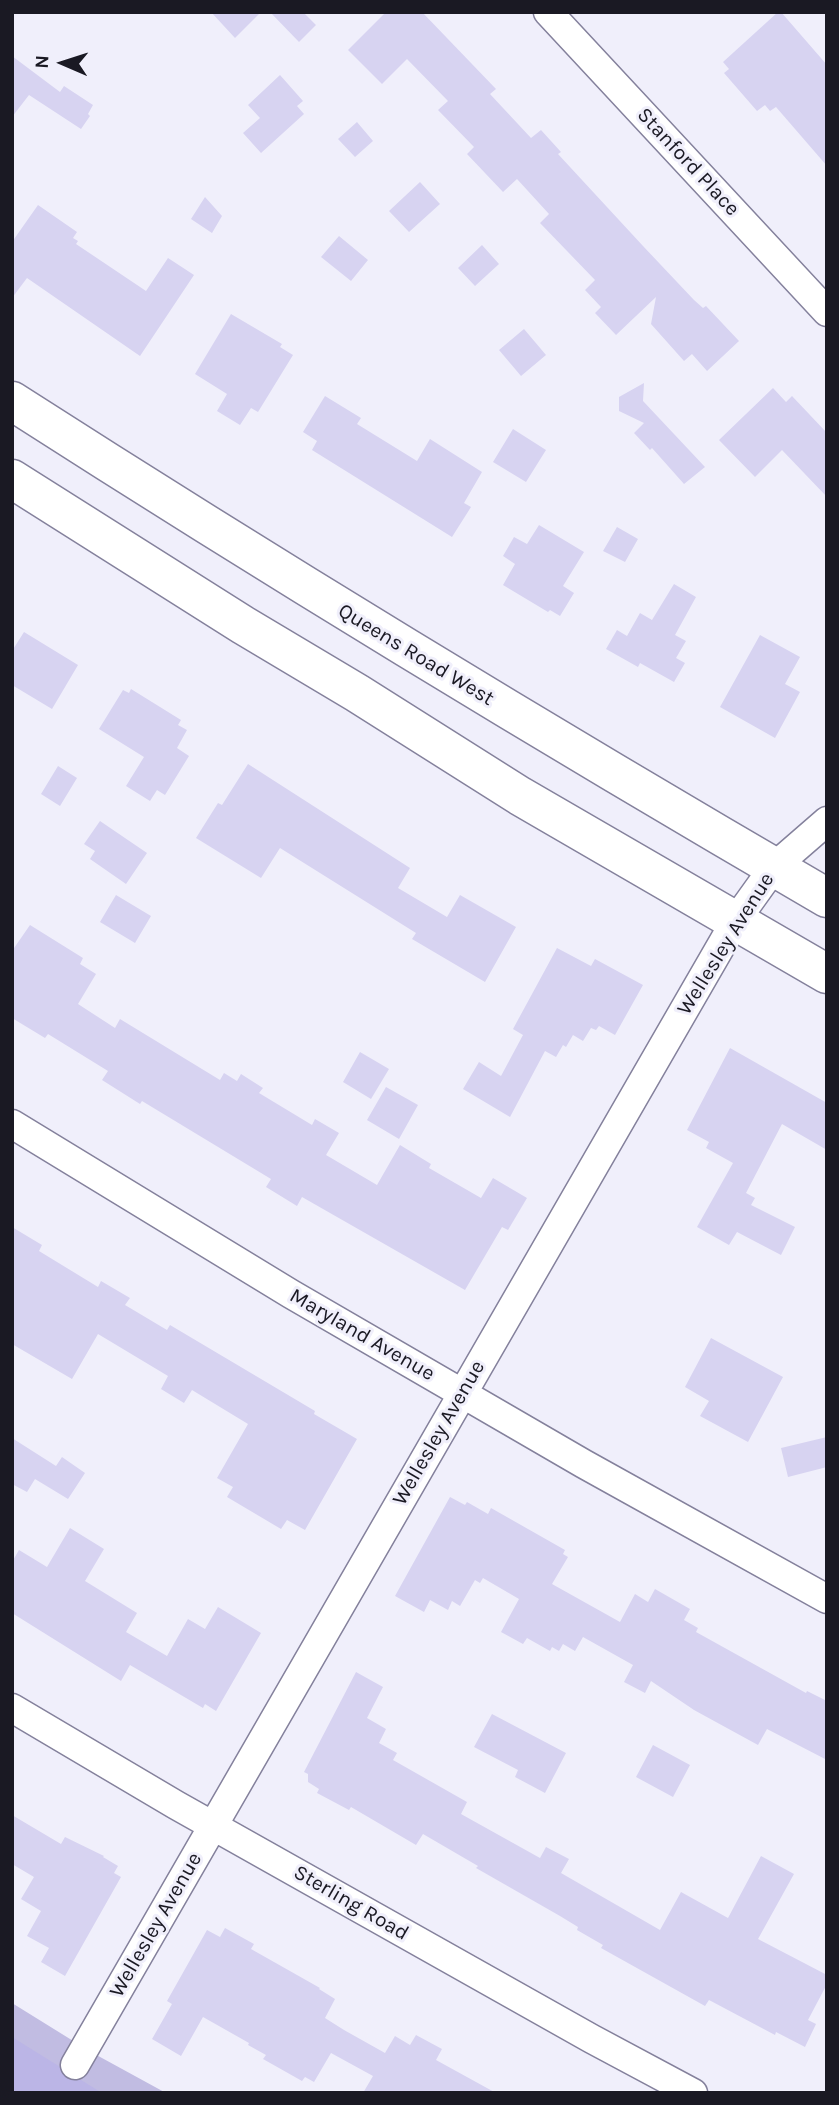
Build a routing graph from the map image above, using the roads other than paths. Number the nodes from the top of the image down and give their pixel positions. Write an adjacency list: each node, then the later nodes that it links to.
1 (548, 12): 2 (street, Stanford Place)
2 (827, 312)
3 (12, 401): 6 (street, Queens Road West)
4 (12, 479): 8 (street)
5 (827, 821): 6 (street, Wellesley Avenue)
6 (774, 867): 7 (street, Queens Road West); 8 (street, Wellesley Avenue)
7 (827, 898)
8 (736, 920): 9 (street); 11 (street, Wellesley Avenue)
9 (827, 974)
10 (12, 1124): 11 (street, Maryland Avenue)
11 (462, 1392): 12 (street, Maryland Avenue); 14 (street, Wellesley Avenue)
12 (827, 1599)
13 (12, 1708): 14 (street, Sterling Road)
14 (213, 1825): 15 (street, Wellesley Avenue); 16 (street, Sterling Road)
15 (75, 2065)
16 (694, 2093)

